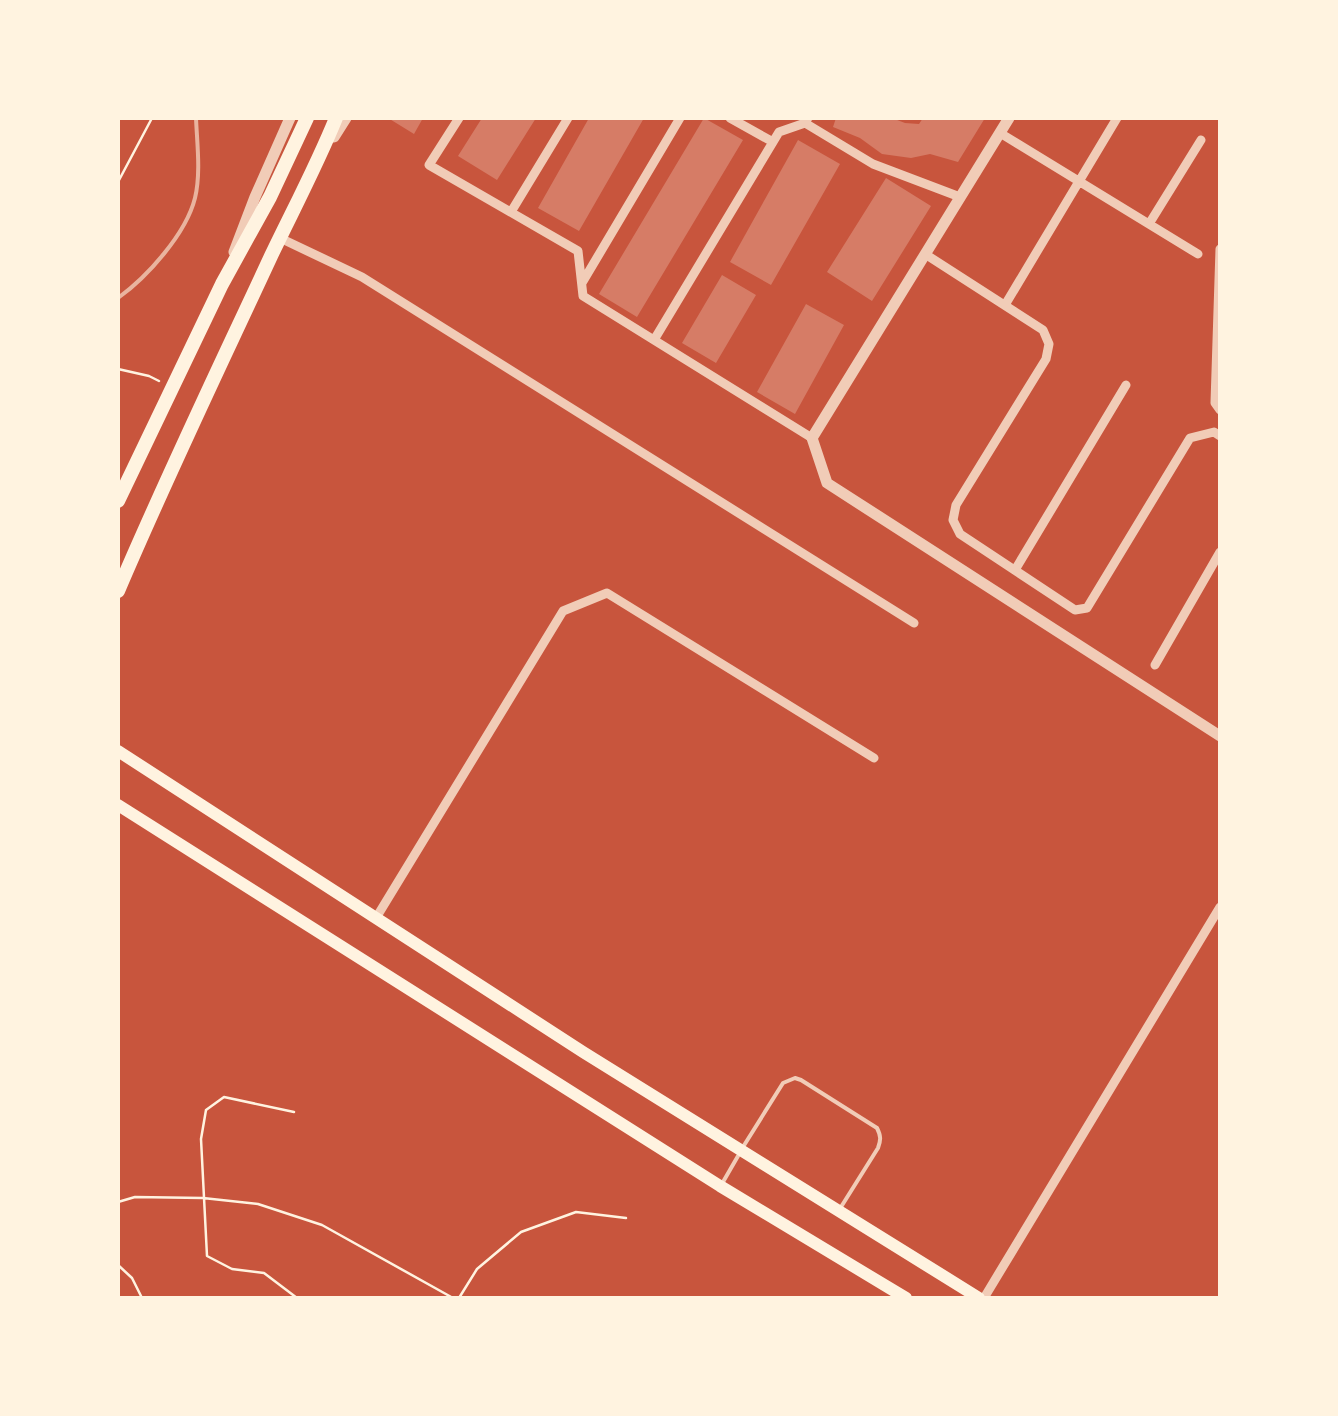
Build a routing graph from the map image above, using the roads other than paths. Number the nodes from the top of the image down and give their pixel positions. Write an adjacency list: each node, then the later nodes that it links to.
1 (290, 118): 25 (street)
2 (307, 118): 25 (main road)
3 (336, 118): 15 (main road)
4 (346, 118): 15 (street)
5 (459, 118): 18 (street)
6 (568, 118): 18 (street)
7 (680, 118): 24 (street)
8 (730, 118): 14 (street)
9 (1009, 118): 12 (street)
10 (1117, 118): 16 (street)
11 (807, 120): 14 (street); 17 (street)
12 (1000, 133): 16 (street); 17 (street)
13 (1200, 140): 19 (street)
14 (773, 142): 27 (street)
15 (318, 162): 20 (main road)
16 (1079, 182): 19 (street); 26 (street)
17 (960, 197): 22 (street)
18 (511, 212): 24 (street)
19 (1149, 224): 23 (street)
20 (280, 238): 36 (main road); 37 (street)
21 (1220, 249): 28 (street)
22 (925, 254): 26 (street); 32 (street)
23 (1198, 254)
24 (582, 283): 27 (street)
25 (222, 284): 33 (main road)
26 (1005, 306): 35 (street)
27 (654, 340): 32 (street)
28 (1219, 343): 30 (street)
29 (1126, 385): 35 (street)
30 (1220, 410)
31 (1220, 436): 35 (street)
32 (812, 438): 39 (street)
33 (118, 500)
34 (1220, 552): 38 (street)
35 (1015, 570)
36 (118, 591)
37 (914, 623)
38 (1156, 665)
39 (1220, 736)
40 (118, 751): 44 (main road)
41 (874, 758): 44 (street)
42 (118, 805): 46 (main road)
43 (1220, 907): 49 (street)
44 (376, 918): 45 (main road)
45 (742, 1150): 46 (lane); 47 (main road); 47 (lane)
46 (720, 1186): 48 (main road)
47 (839, 1210): 49 (main road)
48 (906, 1298)
49 (981, 1298)

